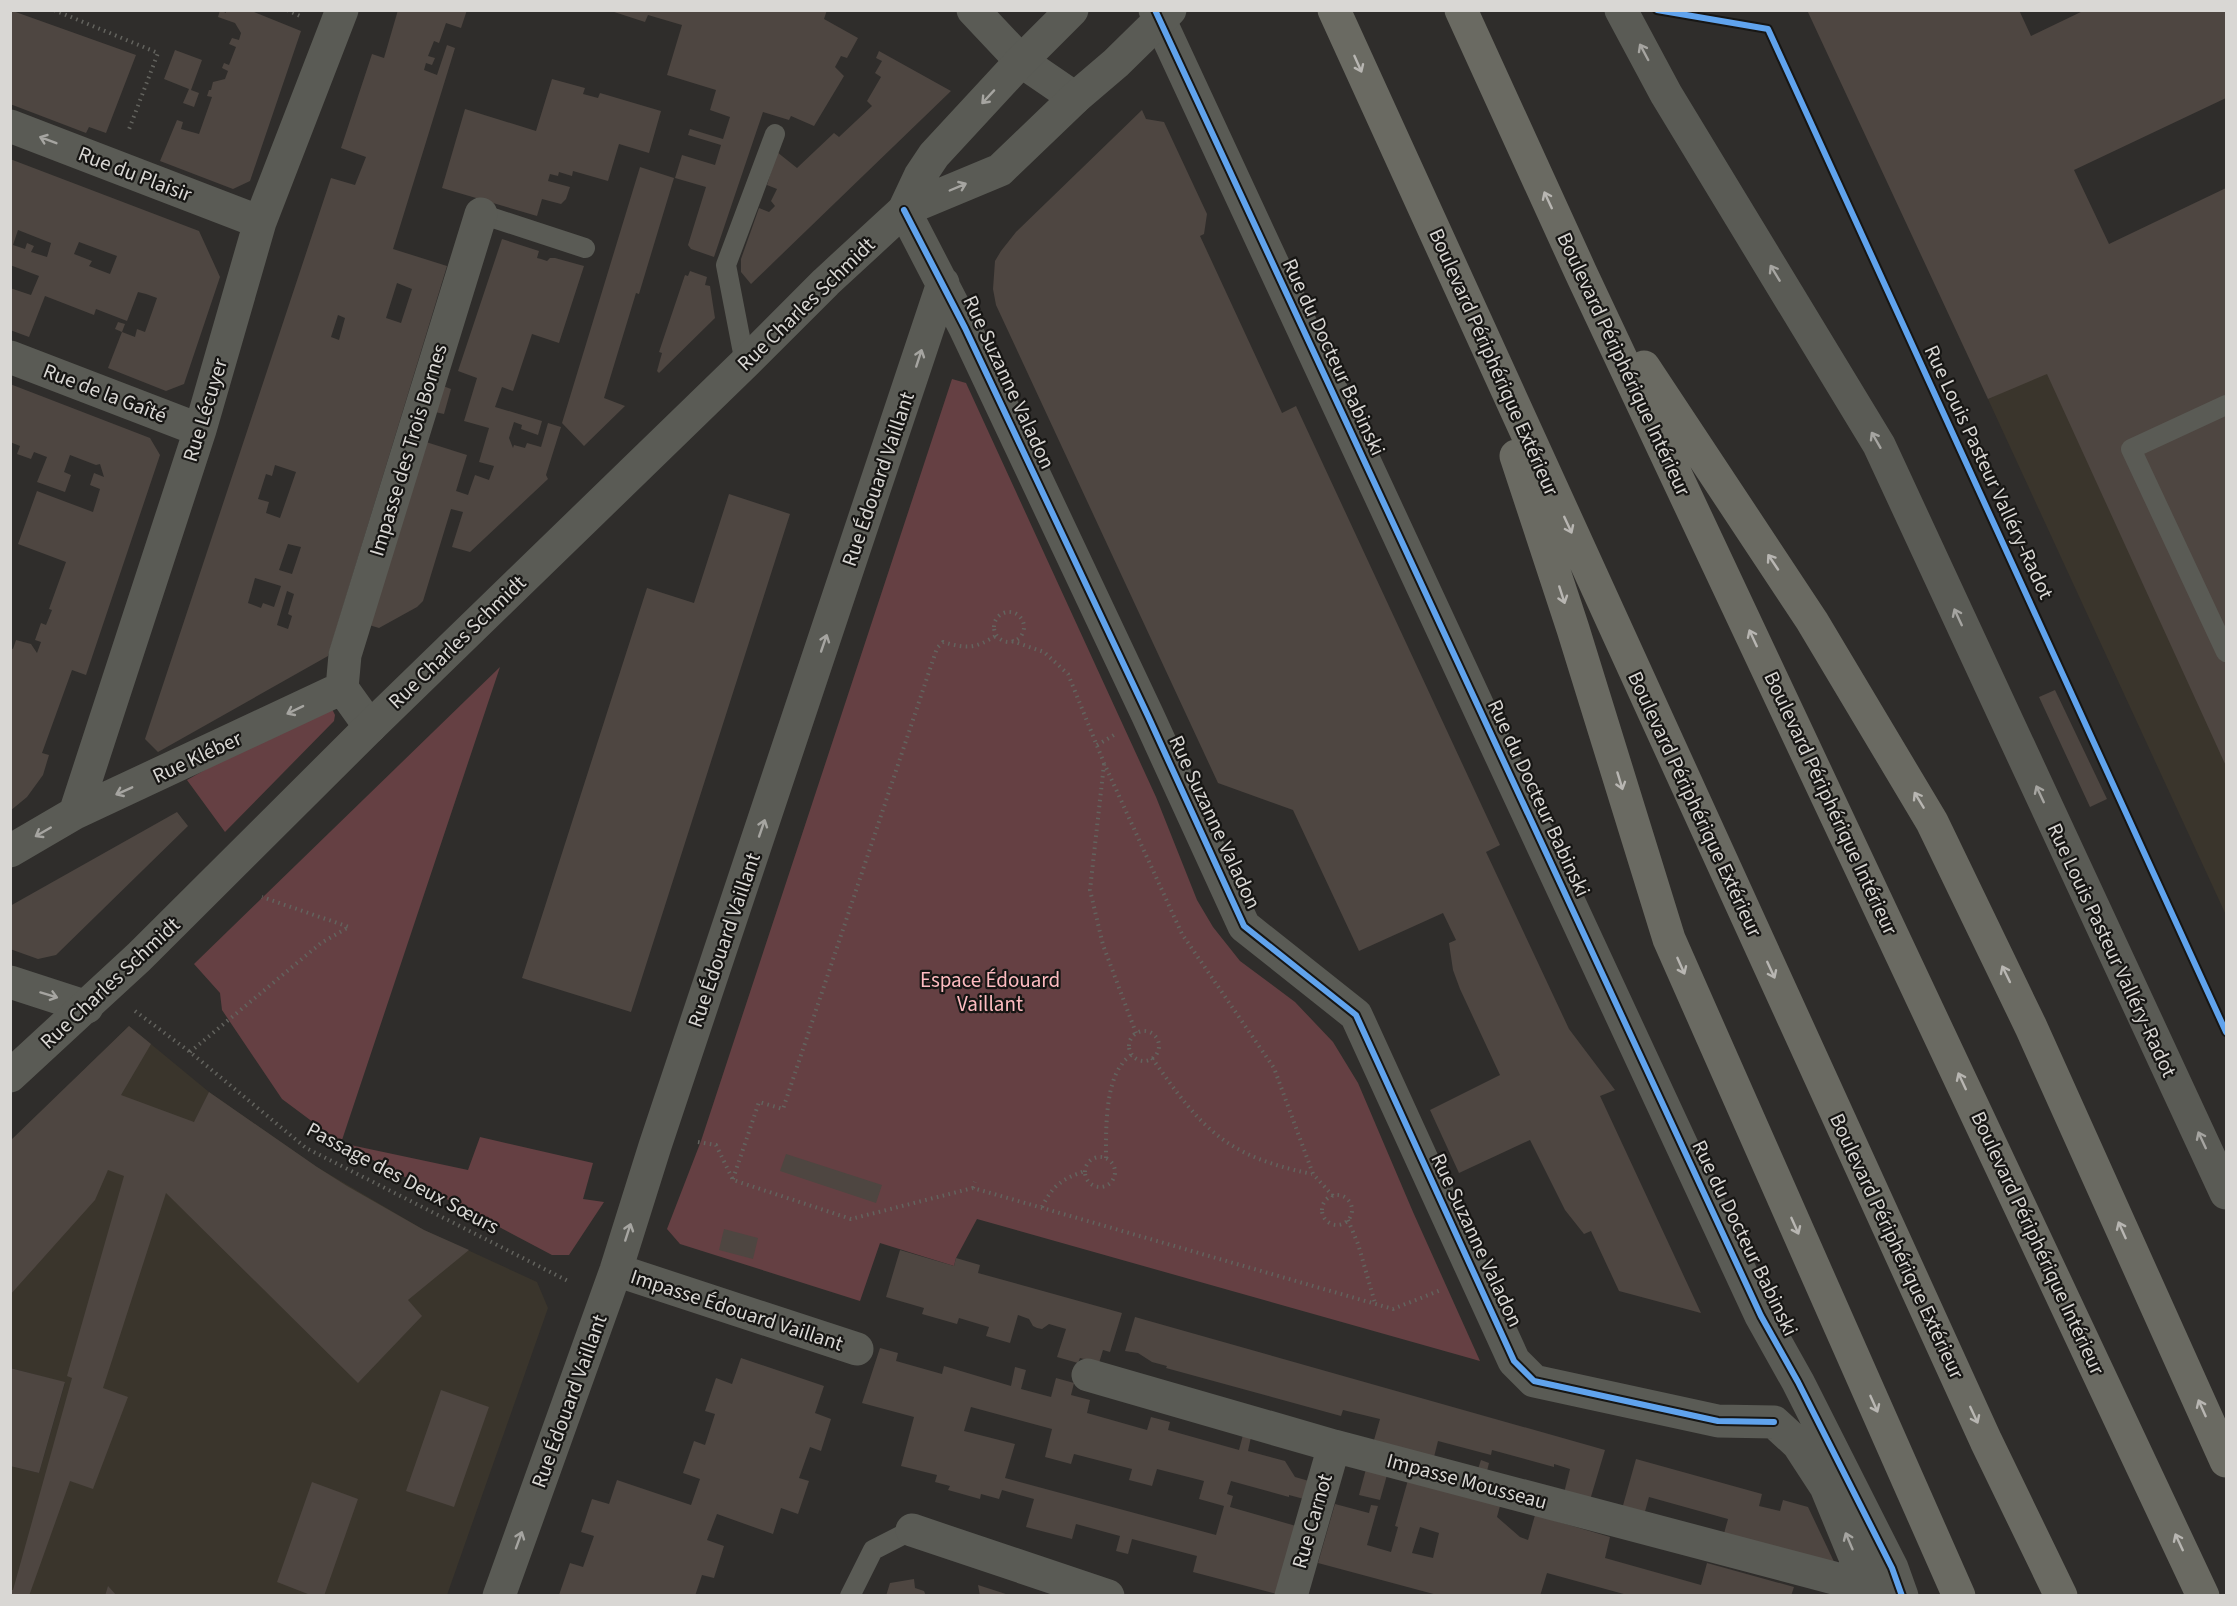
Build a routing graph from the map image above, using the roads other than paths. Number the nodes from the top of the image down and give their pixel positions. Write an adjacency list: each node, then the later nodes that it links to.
1 (342, 10): 14 (street, Rue Lécuyer)
2 (973, 10): 8 (street)
3 (1072, 10): 8 (street, Rue Charles Schmidt)
4 (1334, 10): 18 (highway, Boulevard Périphérique Extérieur, one-way to 18)
5 (1461, 10): 16 (highway, Boulevard Périphérique Intérieur, one-way to 5)
6 (1621, 10): 31 (street, Rue Louis Pasteur Valléry-Radot, one-way to 6)
7 (1162, 14): 9 (street, Rue Charles Schmidt); 35 (street, Rue du Docteur Babinski)
8 (1021, 61): 9 (street); 12 (street, Rue Charles Schmidt, one-way to 12)
9 (1075, 98): 12 (street, Rue Charles Schmidt, one-way to 9)
10 (10, 126): 14 (street, Rue du Plaisir, one-way to 10)
11 (774, 135): 20 (lane)
12 (904, 210): 17 (street, Rue Suzanne Valadon); 20 (street, Rue Charles Schmidt)
13 (481, 214): 15 (lane); 24 (street, Impasse des Trois Bornes)
14 (260, 222): 22 (street, Rue Lécuyer)
15 (585, 248)
16 (1581, 273): 38 (highway, one-way to 16); 48 (highway, Boulevard Périphérique Intérieur, one-way to 16)
17 (943, 283): 32 (street, Rue Édouard Vaillant, one-way to 17); 36 (street, Rue Suzanne Valadon)
18 (1465, 300): 46 (highway, one-way to 46); 47 (highway, Boulevard Périphérique Extérieur, one-way to 47)
19 (10, 357): 22 (street, Rue de la Gaîté)
20 (745, 363): 25 (street, Rue Charles Schmidt)
21 (2226, 405): 23 (lane)
22 (200, 430): 26 (street, Rue Lécuyer)
23 (2226, 652)
24 (342, 688): 25 (street); 26 (street, Rue Kléber, one-way to 26)
25 (370, 727): 29 (street, Rue Charles Schmidt)
26 (75, 813): 27 (street, Rue Kléber, one-way to 27)
27 (10, 850)
28 (10, 982): 29 (street, one-way to 29)
29 (97, 997): 30 (street, Rue Charles Schmidt)
30 (10, 1076)
31 (2226, 1193)
32 (616, 1270): 33 (street, Impasse Édouard Vaillant); 41 (street, Rue Édouard Vaillant, one-way to 32)
33 (857, 1349)
34 (1088, 1375): 37 (street, Impasse Mousseau)
35 (1798, 1382): 36 (street); 45 (street, Rue du Docteur Babinski)
36 (1774, 1422): 40 (street, one-way to 36)
37 (1334, 1446): 40 (street, Impasse Mousseau); 44 (street, Rue Carnot)
38 (2226, 1461)
39 (912, 1530): 42 (lane); 43 (street)
40 (1863, 1588)
41 (499, 1596)
42 (850, 1596)
43 (1108, 1596)
44 (1291, 1596)
45 (1902, 1596)
46 (1959, 1596)
47 (2061, 1596)
48 (2203, 1596)

